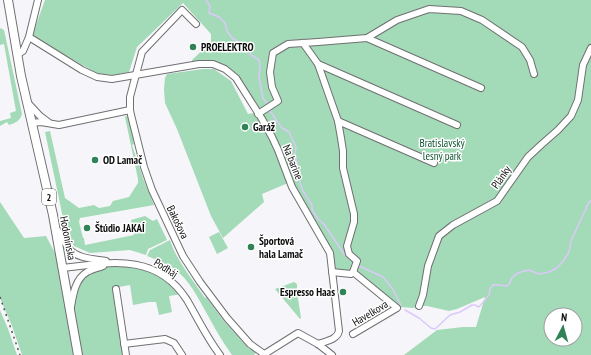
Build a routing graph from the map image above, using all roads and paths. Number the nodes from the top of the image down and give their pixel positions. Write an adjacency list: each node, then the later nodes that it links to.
1 (8, 0): 8 (main road, Hodonínska / 2)
2 (38, 0): 4 (street)
3 (196, 24): 10 (street, Bakošova)
4 (29, 37): 8 (street); 10 (street, Na barine)
5 (367, 38): 6 (street); 11 (street); 12 (street)
6 (303, 43): 9 (street); 15 (street)
7 (591, 48): 27 (street, Plánky)
8 (17, 55): 13 (main road, Hodonínska / 2)
9 (318, 64): 16 (street); 19 (street)
10 (137, 74): 14 (street, Bakošova); 15 (street, Na barine)
11 (534, 74)
12 (481, 88)
13 (27, 102): 17 (main road, Hodonínska / 2); 18 (street)
14 (130, 110): 18 (street); 36 (street, Bakošova)
15 (258, 114): 25 (street, Na barine)
16 (338, 121): 20 (street); 23 (street)
17 (32, 123): 18 (street); 21 (main road, Hodonínska / 2)
18 (49, 123)
19 (457, 125)
20 (434, 163)
21 (55, 227): 22 (street); 24 (main road, Hodonínska / 2)
22 (114, 263): 24 (street, Podháj); 28 (street); 35 (street, Podháj)
23 (355, 267): 25 (street); 29 (street, Havelkova)
24 (63, 268): 28 (main road, Hodonínska / 2)
25 (332, 272): 31 (street, Na barine)
26 (116, 289): 30 (street)
27 (419, 306)
28 (71, 312): 32 (main road, Hodonínska / 2)
29 (353, 334)
30 (124, 344): 33 (street); 34 (street)
31 (318, 344): 36 (street); 37 (street)
32 (78, 355)
33 (126, 355)
34 (182, 355)
35 (220, 355)
36 (263, 355)
37 (332, 355)

